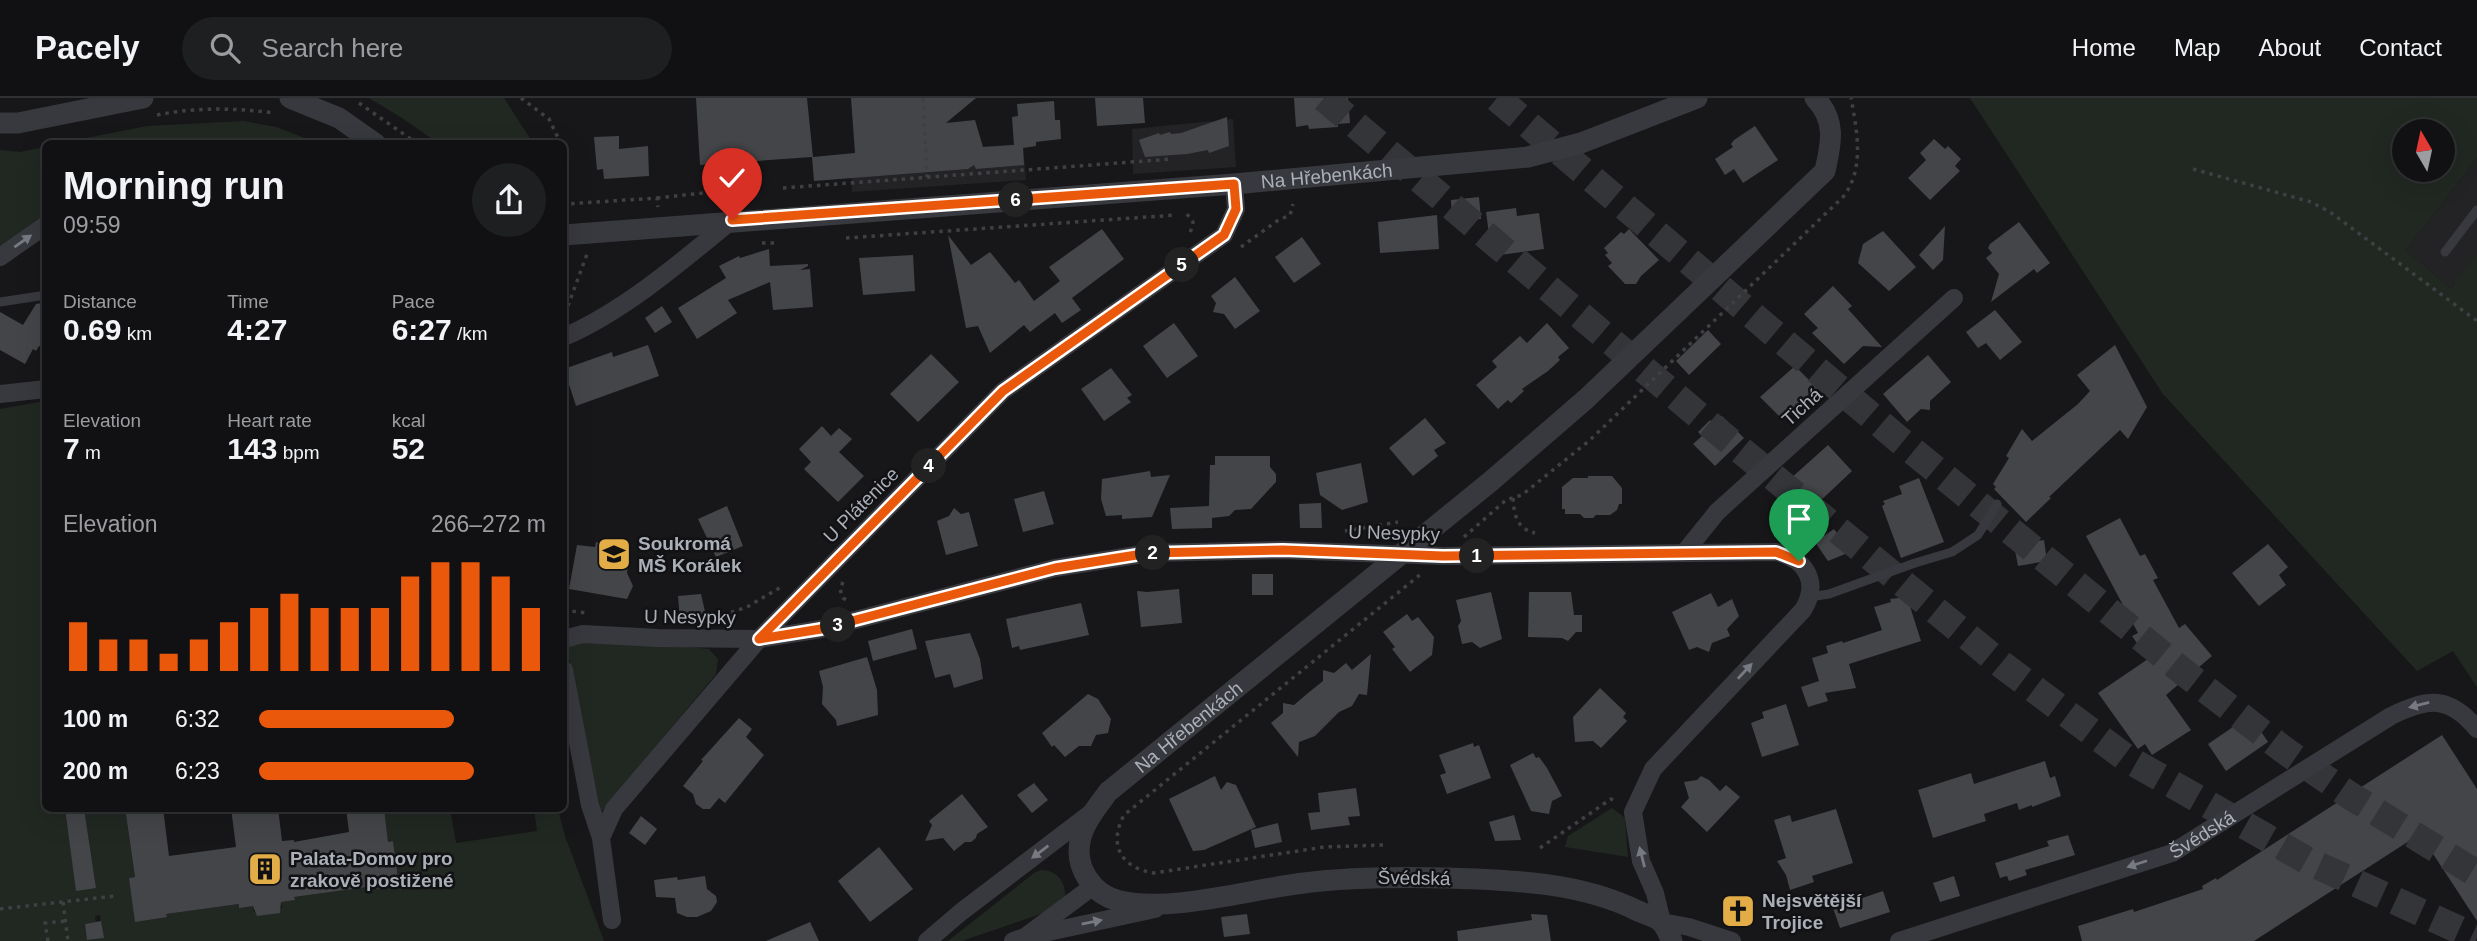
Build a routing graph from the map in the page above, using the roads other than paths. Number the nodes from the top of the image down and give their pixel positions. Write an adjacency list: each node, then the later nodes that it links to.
1 (1697, 98): 7 (street, Na Hřebenkách)
2 (1815, 98): 21 (street, Na Hřebenkách)
3 (285, 106): 6 (street)
4 (149, 107): 5 (street)
5 (0, 123)
6 (370, 140)
7 (1234, 184): 9 (street, Na Hřebenkách); 25 (street, U Plátenice)
8 (2477, 210): 12 (lane)
9 (732, 220): 11 (street, Na Hřebenkách); 17 (street)
10 (42, 228): 13 (street, one-way to 10)
11 (567, 235)
12 (2445, 252)
13 (0, 257)
14 (42, 296): 16 (lane)
15 (1954, 298): 22 (street, Tichá)
16 (0, 302)
17 (567, 336)
18 (42, 389): 19 (street)
19 (0, 394)
20 (1997, 504): 23 (lane)
21 (1400, 553): 22 (street, U Nesypky); 25 (street, U Nesypky); 28 (street, Na Hřebenkách)
22 (1684, 553): 23 (street, U Nesypky)
23 (1810, 597): 33 (street, one-way to 23)
24 (567, 638): 25 (street, U Nesypky)
25 (759, 639): 29 (street, U Plátenice)
26 (567, 686): 29 (street)
27 (2477, 728): 37 (street, Švédská, one-way to 37)
28 (1094, 811): 30 (street, Na Hřebenkách); 35 (street, Na Hřebenkách, one-way to 35)
29 (601, 838): 32 (street)
30 (1092, 887): 31 (street, Švédská); 34 (street)
31 (1193, 901): 33 (street, Švédská); 34 (street, one-way to 31)
32 (612, 920)
33 (1667, 932): 36 (street, Švédská)
34 (1019, 939)
35 (927, 941)
36 (1732, 941)
37 (1899, 941)

